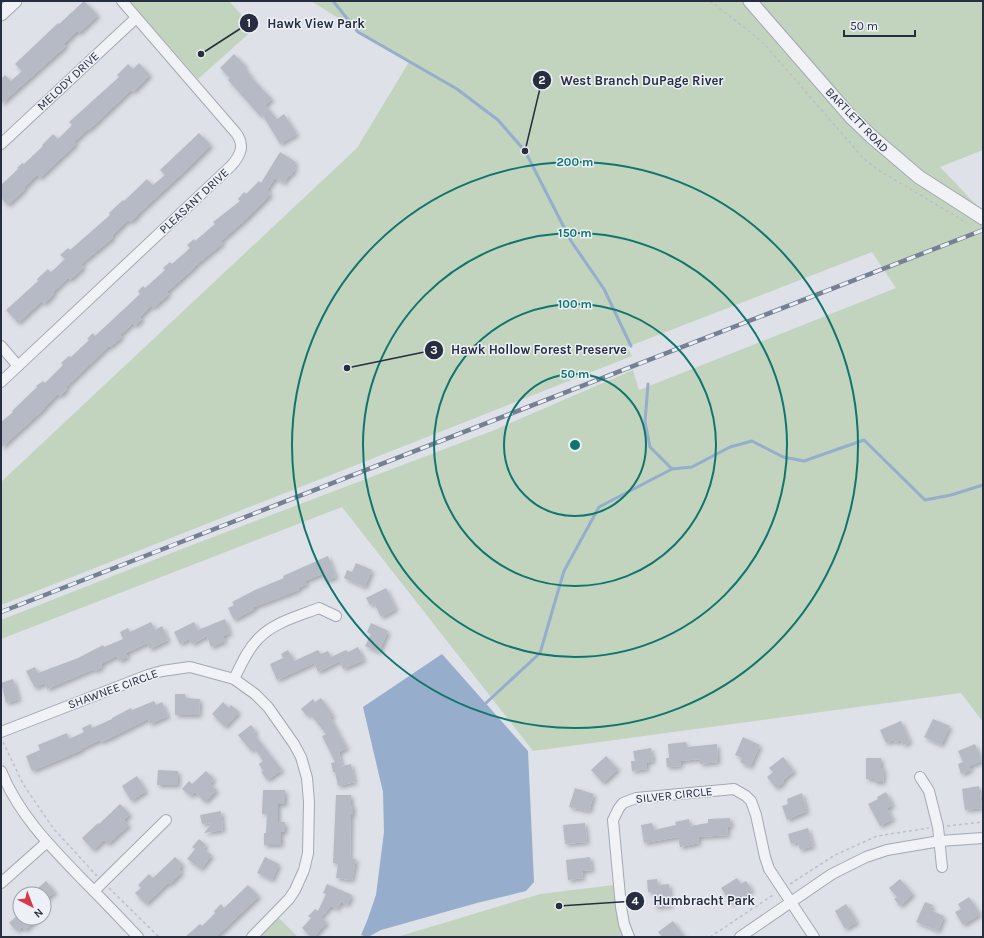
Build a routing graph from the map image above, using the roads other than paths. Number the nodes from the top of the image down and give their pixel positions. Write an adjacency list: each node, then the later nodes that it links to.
1 (15, 1): 4 (street)
2 (122, 1): 5 (street, PLEASANT DRIVE)
3 (750, 1): 7 (street, BARTLETT ROAD)
4 (1, 14)
5 (136, 18): 6 (street, MELODY DRIVE); 9 (street, PLEASANT DRIVE)
6 (1, 144)
7 (983, 218)
8 (1, 346): 9 (street)
9 (18, 366): 10 (street, PLEASANT DRIVE)
10 (1, 382)
11 (336, 616): 12 (street)
12 (234, 678): 13 (street, SHAWNEE CIRCLE); 25 (street, SHAWNEE CIRCLE)
13 (1, 732)
14 (1, 771): 19 (street)
15 (920, 777): 18 (street)
16 (166, 820): 22 (street)
17 (983, 838): 18 (street)
18 (940, 841): 20 (street); 23 (street)
19 (46, 843): 21 (street); 22 (street)
20 (942, 867)
21 (1, 883)
22 (94, 891): 24 (street)
23 (791, 902): 26 (street, SILVER CIRCLE); 27 (street); 28 (street, SILVER CIRCLE)
24 (138, 937)
25 (252, 937)
26 (629, 937)
27 (740, 937)
28 (814, 937)

